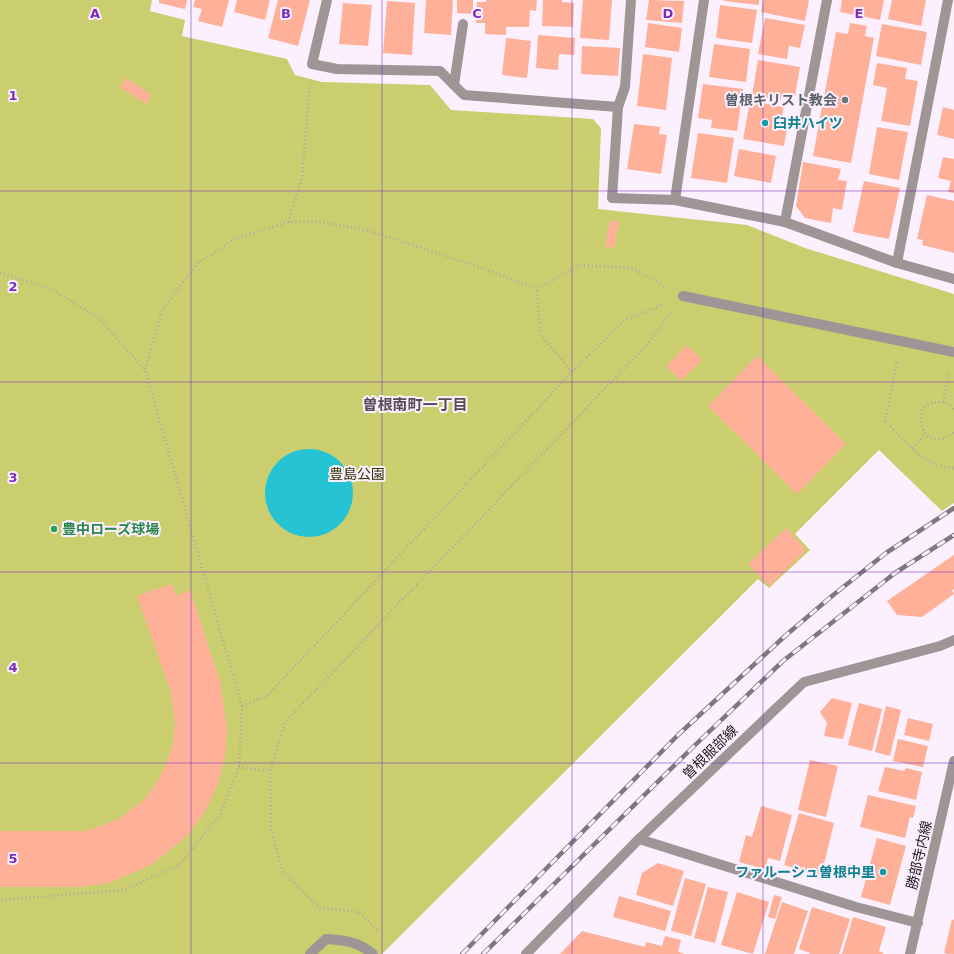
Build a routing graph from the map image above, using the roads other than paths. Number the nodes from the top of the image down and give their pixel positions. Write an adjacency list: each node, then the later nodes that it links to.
1 (327, 0): 7 (street)
2 (631, 0): 8 (street)
3 (704, 0): 9 (street)
4 (827, 0): 10 (street)
5 (948, 0): 11 (street)
6 (463, 24): 7 (street)
7 (454, 86): 8 (street)
8 (618, 107): 9 (street)
9 (675, 200): 10 (street)
10 (785, 222): 11 (street)
11 (897, 263): 12 (street)
12 (954, 279)
13 (683, 296): 14 (street)
14 (954, 352)
15 (954, 640): 17 (street, 曽根服部線)
16 (954, 762): 18 (street, 勝部寺内線)
17 (639, 839): 18 (street); 21 (street, 曽根服部線)
18 (918, 923): 22 (street, 勝部寺内線)
19 (310, 954): 20 (street)
20 (373, 954)
21 (526, 954)
22 (910, 954)

